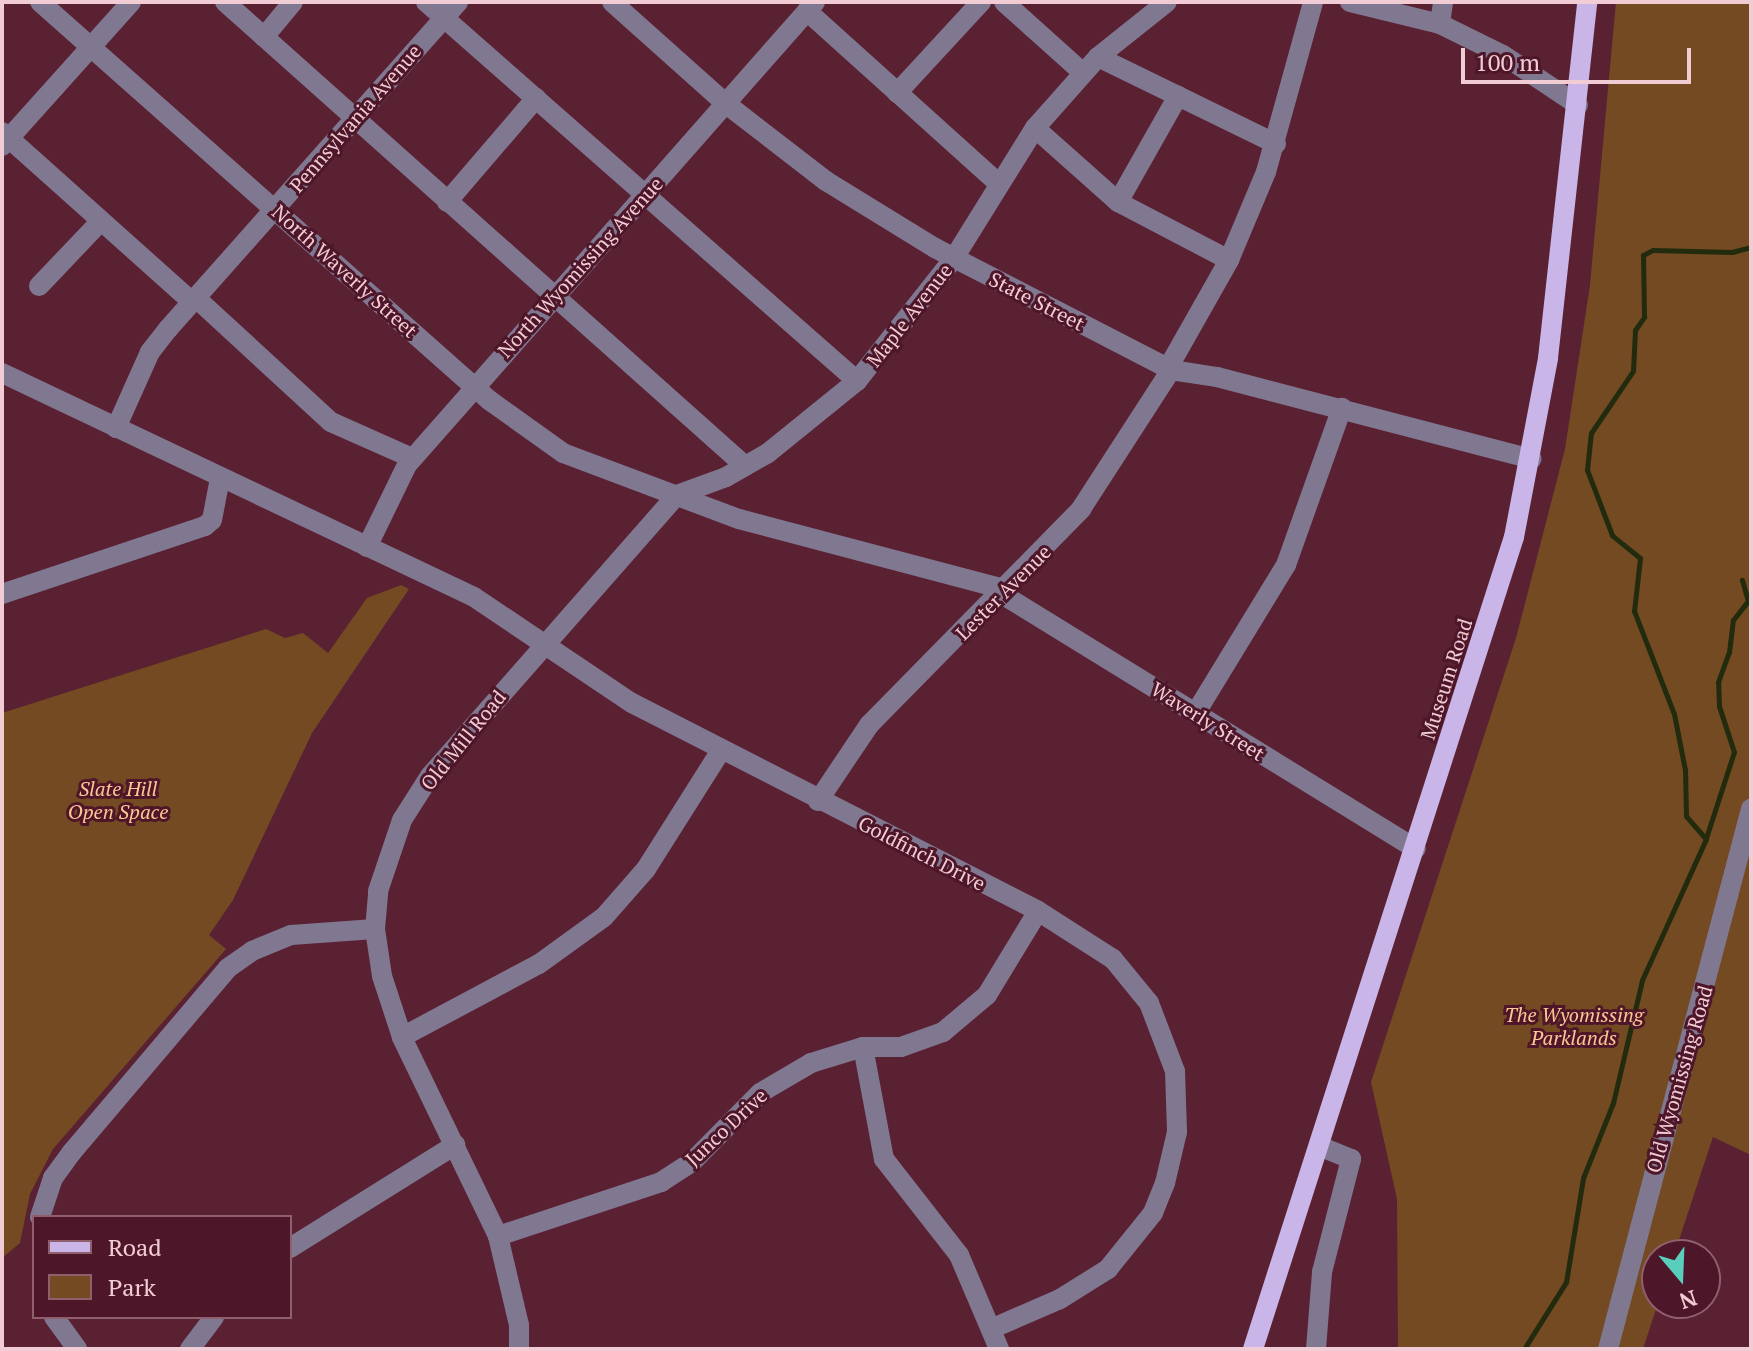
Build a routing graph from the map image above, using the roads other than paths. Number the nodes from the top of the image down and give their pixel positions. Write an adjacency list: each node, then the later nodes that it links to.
1 (40, 2): 19 (street, North Waverly Street)
2 (131, 2): 19 (street)
3 (225, 2): 18 (street)
4 (293, 2): 18 (street)
5 (426, 2): 16 (street)
6 (458, 2): 16 (street, Pennsylvania Avenue)
7 (612, 2): 25 (street, State Street)
8 (981, 2): 22 (street)
9 (1004, 2): 21 (street)
10 (1167, 2): 20 (street, Maple Avenue)
11 (1313, 2): 30 (street, Lester Avenue)
12 (1350, 2): 17 (street)
13 (1443, 2): 17 (street)
14 (1587, 2): 26 (main road, Museum Road)
15 (804, 7): 22 (street); 25 (street, North Wyomissing Avenue)
16 (444, 18): 24 (street); 27 (street, Pennsylvania Avenue)
17 (1440, 24): 26 (street)
18 (264, 37): 27 (street)
19 (91, 46): 29 (street); 35 (street, North Waverly Street)
20 (1098, 57): 21 (street, Maple Avenue); 23 (street)
21 (1082, 72): 28 (street, Maple Avenue)
22 (897, 93): 31 (street)
23 (1178, 96): 30 (street); 34 (street)
24 (536, 98): 32 (street); 33 (street)
25 (725, 103): 32 (street, North Wyomissing Avenue); 37 (street, State Street)
26 (1578, 105): 49 (main road, Museum Road)
27 (354, 121): 33 (street); 35 (street, Pennsylvania Avenue)
28 (1035, 128): 31 (street, Maple Avenue); 34 (street)
29 (4, 139): 36 (street)
30 (1276, 144): 38 (street, Lester Avenue)
31 (998, 183): 37 (street, Maple Avenue)
32 (645, 194): 40 (street, North Wyomissing Avenue); 44 (street)
33 (447, 202): 40 (street)
34 (1118, 202): 38 (street)
35 (275, 209): 41 (street, Pennsylvania Avenue); 45 (street, North Waverly Street)
36 (101, 221): 39 (street); 41 (street)
37 (954, 258): 42 (street, State Street); 44 (street, Maple Avenue)
38 (1229, 260): 42 (street, Lester Avenue)
39 (39, 286)
40 (554, 297): 45 (street, North Wyomissing Avenue); 50 (street)
41 (194, 300): 47 (street, Pennsylvania Avenue); 48 (street)
42 (1170, 369): 46 (street, State Street); 54 (street, Lester Avenue)
43 (2, 373): 47 (street, Goldfinch Drive)
44 (857, 381): 50 (street, Maple Avenue)
45 (474, 387): 48 (street, North Wyomissing Avenue); 52 (street, North Waverly Street)
46 (1342, 408): 49 (street, State Street); 57 (street)
47 (116, 428): 51 (street, Goldfinch Drive)
48 (412, 458): 53 (street, North Wyomissing Avenue)
49 (1532, 459): 61 (main road, Museum Road)
50 (745, 466): 52 (street, Maple Avenue)
51 (220, 478): 53 (street, Goldfinch Drive); 55 (street)
52 (677, 495): 54 (street, Waverly Street); 56 (street, Old Mill Road)
53 (367, 547): 56 (street, Goldfinch Drive)
54 (1002, 591): 57 (street, Waverly Street); 59 (street, Lester Avenue)
55 (2, 594)
56 (545, 641): 58 (street, Goldfinch Drive); 63 (street, Old Mill Road)
57 (1195, 714): 61 (street, Waverly Street)
58 (720, 752): 59 (street, Goldfinch Drive); 64 (street)
59 (818, 801): 62 (street, Goldfinch Drive)
60 (1751, 809): 80 (street, Old Wyomissing Road)
61 (1416, 849): 67 (main road, Museum Road)
62 (1038, 911): 65 (street, Junco Drive); 73 (street, Goldfinch Drive)
63 (375, 929): 64 (street, Old Mill Road); 68 (street)
64 (402, 1037): 66 (street, Old Mill Road)
65 (863, 1047): 69 (street, Junco Drive); 73 (street)
66 (455, 1145): 69 (street, Old Mill Road); 70 (street)
67 (1319, 1146): 78 (main road, Museum Road); 79 (street)
68 (41, 1215)
69 (498, 1236): 76 (street, Old Mill Road)
70 (292, 1247)
71 (55, 1319): 74 (street)
72 (212, 1319): 75 (street)
73 (991, 1329): 77 (street)
74 (77, 1349)
75 (190, 1349)
76 (519, 1349)
77 (999, 1349)
78 (1253, 1349)
79 (1316, 1349)
80 (1608, 1349)

